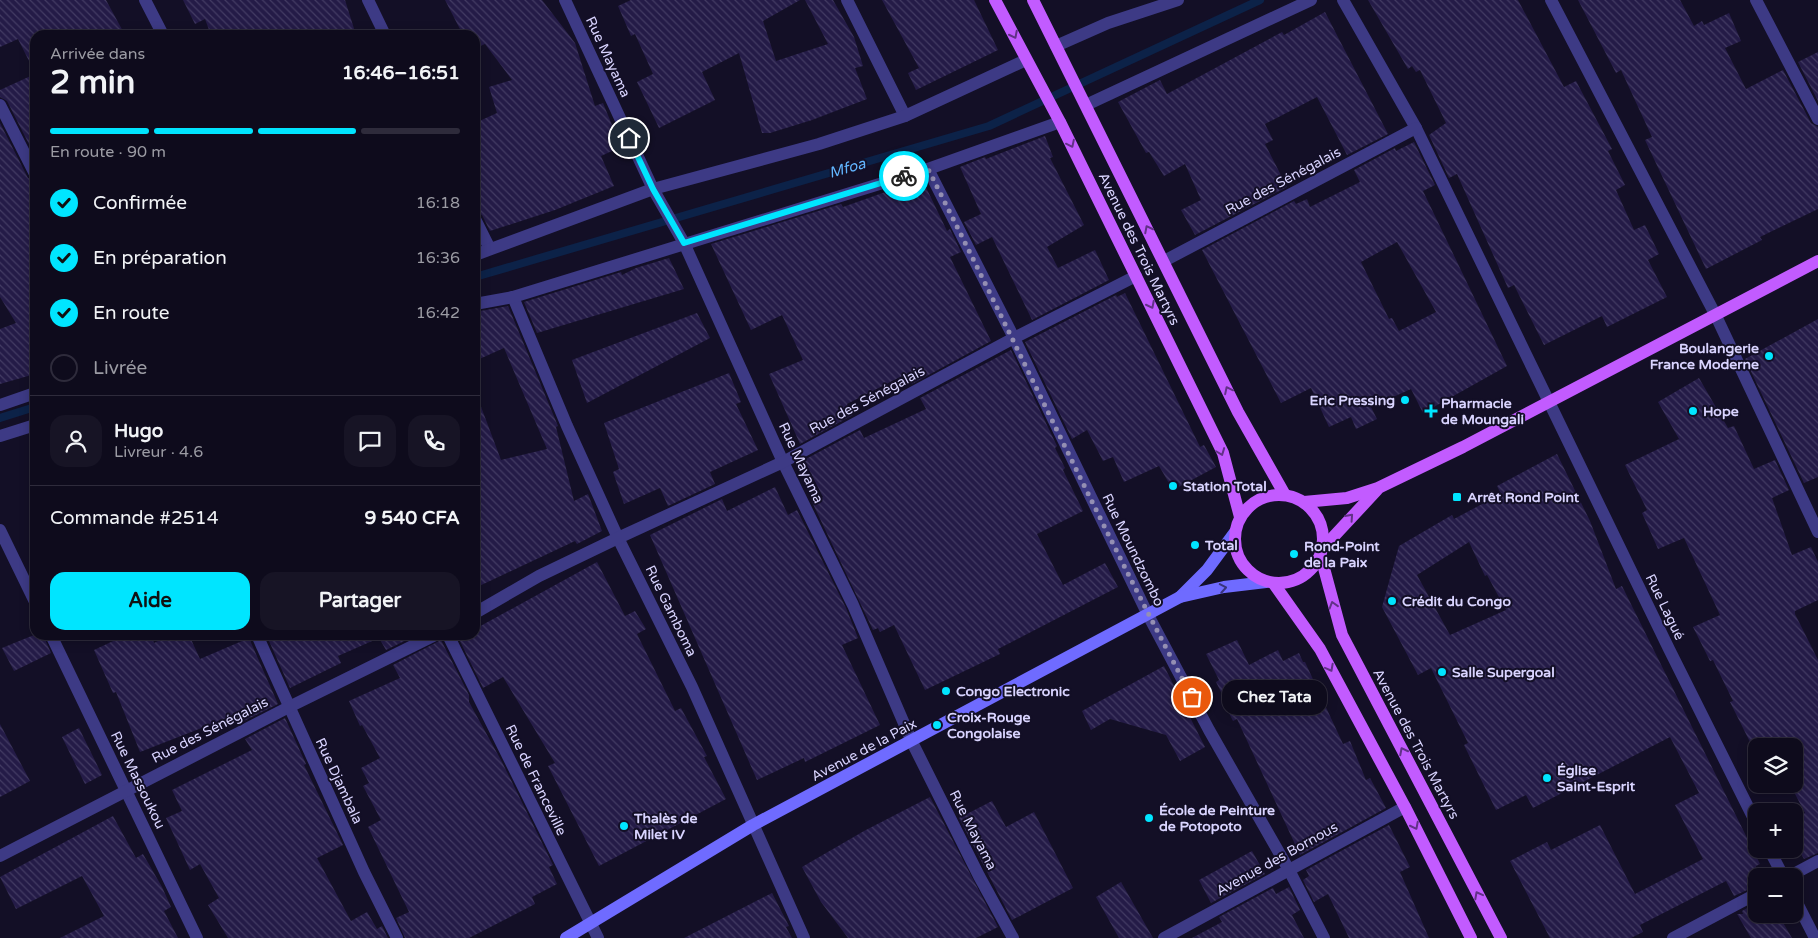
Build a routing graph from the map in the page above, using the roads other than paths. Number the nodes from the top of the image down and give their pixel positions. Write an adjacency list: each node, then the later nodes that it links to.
1 (146, 0): 12 (street)
2 (368, 0): 13 (street)
3 (565, 0): 24 (street, Rue Mayama)
4 (847, 0): 18 (street)
5 (995, 0): 15 (main road, Avenue des Trois Martyrs, one-way to 15)
6 (1032, 0): 14 (main road, Avenue des Trois Martyrs)
7 (1178, 0): 14 (street)
8 (1311, 0): 17 (street)
9 (1344, 0): 21 (street, Rue Lagué)
10 (1550, 0): 34 (street)
11 (1756, 0): 19 (street)
12 (161, 30)
13 (383, 30)
14 (1059, 52): 17 (main road, Avenue des Trois Martyrs)
15 (1029, 65): 18 (street); 20 (main road, Avenue des Trois Martyrs)
16 (0, 105): 22 (street)
17 (1086, 106): 29 (main road, Avenue des Trois Martyrs, one-way to 17)
18 (905, 116): 24 (street)
19 (1818, 119)
20 (1060, 122): 23 (street); 31 (main road, Avenue des Trois Martyrs, one-way to 31)
21 (1416, 128): 29 (street, Rue des Sénégalais); 37 (street, Rue Lagué)
22 (30, 164)
23 (928, 169): 26 (street); 35 (street, Rue Moundzombo)
24 (653, 189): 26 (street, Rue Mayama); 27 (street)
25 (480, 228): 27 (street)
26 (684, 243): 32 (street); 41 (street, Rue Mayama)
27 (490, 249): 28 (street)
28 (480, 253)
29 (1164, 261): 43 (main road, Avenue des Trois Martyrs, one-way to 29)
30 (1818, 261): 34 (main road)
31 (1136, 276): 35 (street, Rue des Sénégalais); 45 (main road, Avenue des Trois Martyrs, one-way to 45)
32 (513, 297): 33 (street); 49 (street, Rue Gamboma)
33 (480, 303)
34 (1716, 316): 37 (main road); 48 (street)
35 (1014, 338): 41 (street, Rue des Sénégalais); 55 (street, Rue Moundzombo)
36 (30, 395): 38 (street)
37 (1549, 402): 42 (main road); 64 (street, Rue Lagué)
38 (0, 405)
39 (30, 427): 40 (street)
40 (0, 436)
41 (783, 462): 49 (street, Rue des Sénégalais); 61 (street, Rue Mayama)
42 (1378, 488): 44 (main road); 50 (main road, one-way to 42)
43 (1285, 494): 44 (main road); 45 (main road)
44 (1304, 502): 50 (main road)
45 (1240, 517): 47 (main road)
46 (0, 530): 52 (street)
47 (1235, 532): 51 (main road); 53 (main road, Avenue de la Paix)
48 (1818, 532)
49 (618, 538): 54 (street, Rue des Sénégalais); 65 (street, Rue Gamboma)
50 (1322, 552): 51 (main road); 82 (main road, Avenue des Trois Martyrs, one-way to 50)
51 (1270, 583): 53 (main road, Avenue de la Paix, one-way to 51); 63 (main road, one-way to 63)
52 (30, 592)
53 (1180, 597): 55 (main road, Avenue de la Paix)
54 (480, 610)
55 (1148, 615): 61 (main road, Avenue de la Paix); 69 (street, Rue Moundzombo)
56 (53, 640): 62 (street, Rue Massoukou)
57 (259, 640): 60 (street, Rue Djambala)
58 (425, 640): 60 (street, Rue des Sénégalais)
59 (450, 640): 72 (street, Rue de Franceville)
60 (289, 707): 62 (street, Rue des Sénégalais); 74 (street, Rue Djambala)
61 (912, 742): 65 (main road, Avenue de la Paix); 78 (street, Rue Mayama)
62 (127, 790): 66 (street, Rue des Sénégalais); 73 (street, Rue Massoukou)
63 (1405, 807): 69 (street, Avenue des Bornous); 81 (main road, one-way to 81)
64 (1748, 807)
65 (753, 825): 72 (main road, Avenue de la Paix); 77 (street, Rue Gamboma)
66 (0, 856)
67 (1818, 861): 68 (street)
68 (1803, 869)
69 (1289, 870): 79 (street, Avenue des Bornous); 80 (street, Rue Moundzombo)
70 (1748, 898): 83 (street)
71 (1803, 915): 84 (street)
72 (590, 924): 75 (main road, Avenue de la Paix); 76 (street, Rue de Franceville)
73 (197, 938)
74 (397, 938)
75 (566, 938)
76 (598, 938)
77 (804, 938)
78 (1013, 938)
79 (1164, 938)
80 (1324, 938)
81 (1471, 938)
82 (1501, 938)
83 (1673, 938)
84 (1814, 938)

